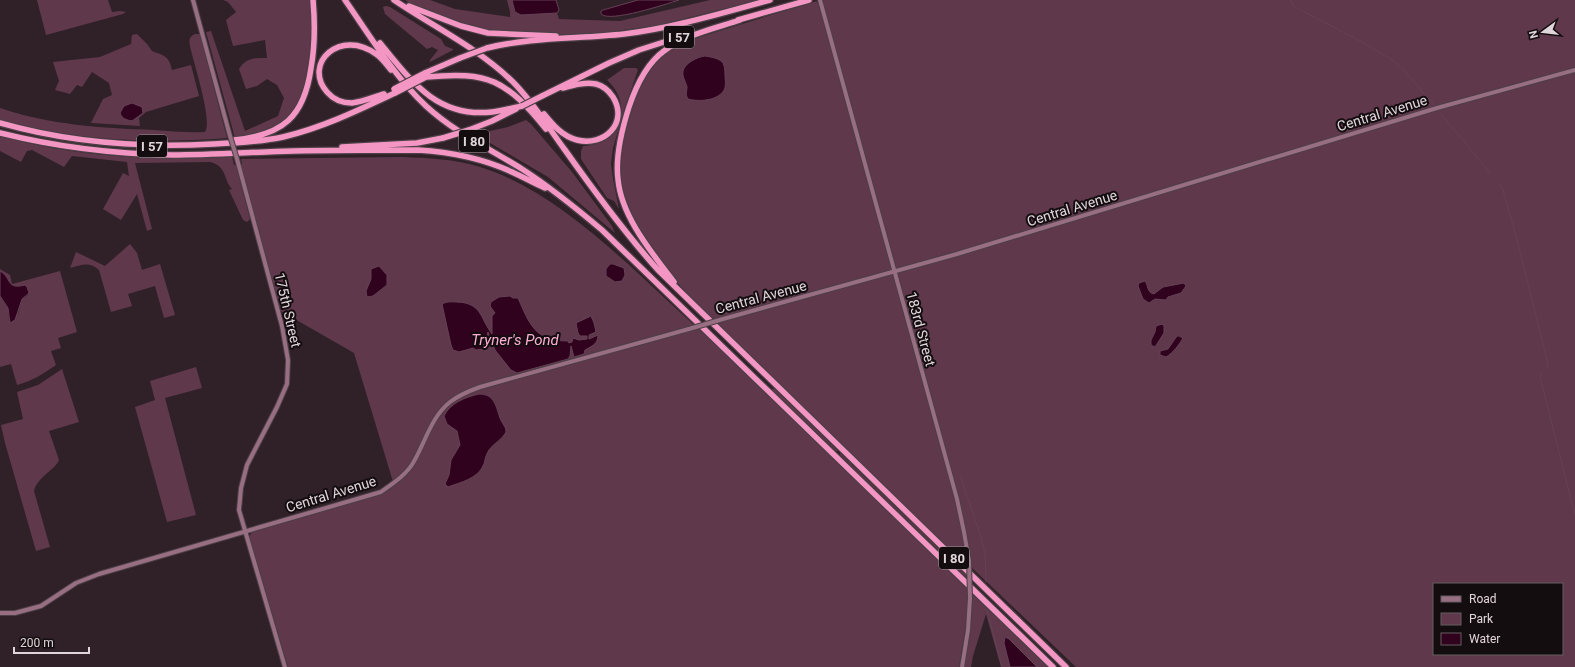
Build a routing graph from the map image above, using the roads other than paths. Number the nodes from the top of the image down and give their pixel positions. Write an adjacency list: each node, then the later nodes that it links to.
1 (193, 0): 29 (street, 175th Street, bridge)
2 (314, 0): 23 (highway)
3 (345, 0): 10 (highway, I 80)
4 (394, 0): 14 (highway, I 80)
5 (400, 0): 11 (highway)
6 (770, 0): 11 (highway, I 57)
7 (810, 0): 9 (highway, I 57)
8 (821, 1): 27 (street, 183rd Street)
9 (740, 20): 15 (highway, I 57); 28 (highway)
10 (367, 31): 18 (highway, I 80); 19 (highway)
11 (580, 38): 13 (highway, I 57, bridge)
12 (1575, 70): 27 (street, Central Avenue)
13 (425, 75): 16 (highway, bridge); 25 (highway)
14 (514, 84): 15 (highway); 25 (highway, I 80)
15 (555, 89): 19 (highway, I 57, bridge)
16 (394, 91): 17 (highway, I 57); 21 (highway)
17 (384, 94): 18 (highway); 21 (highway, I 57)
18 (425, 104): 26 (highway, I 80)
19 (510, 110): 24 (highway, I 57, bridge)
20 (0, 123): 23 (highway, I 57)
21 (305, 131): 23 (highway, I 57)
22 (0, 133): 24 (highway, I 57)
23 (178, 146)
24 (294, 151): 26 (highway)
25 (566, 151): 28 (highway, I 80)
26 (558, 194): 33 (highway, I 80)
27 (894, 271): 29 (street, Central Avenue, bridge); 32 (street, 183rd Street, bridge)
28 (690, 302): 34 (highway, I 80)
29 (245, 532): 30 (street, Central Avenue); 31 (street, 175th Street)
30 (0, 613)
31 (286, 667)
32 (962, 667)
33 (1053, 667)
34 (1066, 667)

